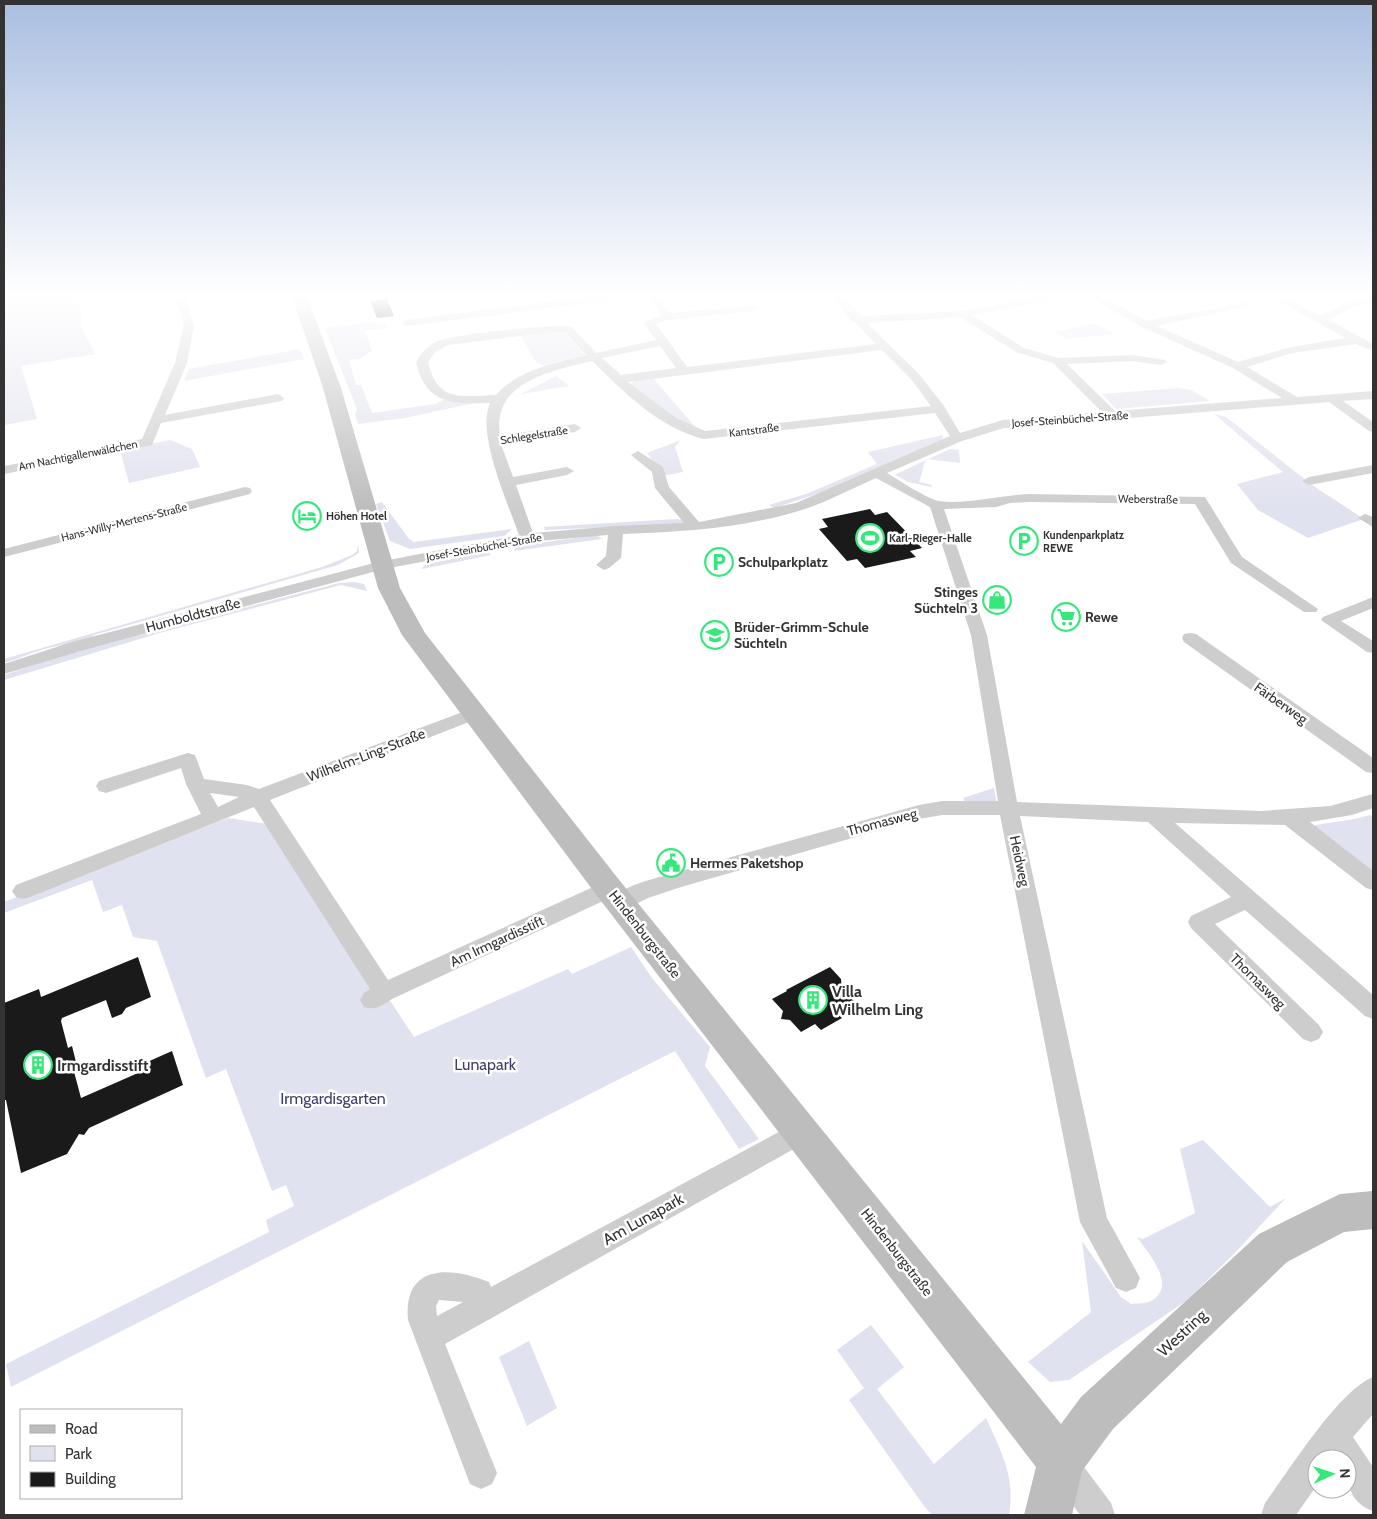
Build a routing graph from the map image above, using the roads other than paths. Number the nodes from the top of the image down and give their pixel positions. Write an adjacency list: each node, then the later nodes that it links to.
1 (179, 367): 20 (street, Am Nachtigallenwäldchen)
2 (324, 367): 38 (main road, Hindenburgstraße)
3 (424, 367): 16 (street)
4 (557, 367): 16 (street)
5 (604, 367): 12 (street, Kantstraße)
6 (681, 367): 11 (street)
7 (724, 367): 11 (street)
8 (906, 367): 18 (street)
9 (1063, 367): 19 (street)
10 (1238, 367): 17 (street)
11 (685, 372): 12 (street)
12 (620, 380): 18 (street, Kantstraße)
13 (1373, 395): 15 (street, Josef-Steinbüchel-Straße)
14 (278, 398): 20 (street)
15 (1331, 398): 17 (street, Josef-Steinbüchel-Straße); 22 (street)
16 (498, 399): 24 (street, Schlegelstraße)
17 (1292, 400): 19 (street, Josef-Steinbüchel-Straße)
18 (940, 409): 23 (street)
19 (1112, 415): 23 (street, Josef-Steinbüchel-Straße)
20 (158, 420): 27 (street, Am Nachtigallenwäldchen)
21 (575, 428): 24 (street, Schlegelstraße)
22 (1373, 428)
23 (957, 438): 29 (street, Josef-Steinbüchel-Straße)
24 (494, 441): 31 (street, Schlegelstraße)
25 (638, 455): 34 (street)
26 (1373, 469): 30 (street)
27 (4, 470)
28 (567, 471): 31 (street)
29 (878, 474): 33 (street); 34 (street, Josef-Steinbüchel-Straße)
30 (1309, 481)
31 (508, 482): 36 (street, Schlegelstraße)
32 (245, 491): 37 (street, Hans-Willy-Mertens-Straße)
33 (936, 504): 41 (street, Weberstraße); 51 (street, Heidweg)
34 (695, 527): 35 (street, Josef-Steinbüchel-Straße)
35 (616, 530): 36 (street, Josef-Steinbüchel-Straße); 39 (street)
36 (527, 538): 38 (street, Josef-Steinbüchel-Straße)
37 (4, 553)
38 (383, 565): 44 (street, Humboldtstraße); 45 (main road, Hindenburgstraße)
39 (604, 565)
40 (1373, 602): 43 (street)
41 (1310, 609)
42 (1190, 638): 46 (street, Färberweg)
43 (1373, 648)
44 (4, 669)
45 (473, 714): 49 (street, Wilhelm-Ling-Straße); 57 (main road, Hindenburgstraße)
46 (1373, 767)
47 (196, 784): 48 (street); 49 (street); 53 (street)
48 (106, 786)
49 (258, 797): 53 (street, Wilhelm-Ling-Straße); 59 (street, Am Irmgardisstift)
50 (1373, 802): 54 (street, Thomasweg)
51 (1009, 810): 52 (street, Thomasweg); 57 (street, Thomasweg); 64 (street, Heidweg)
52 (1154, 816): 54 (street, Thomasweg); 58 (street)
53 (213, 817): 56 (street, Wilhelm-Ling-Straße)
54 (1288, 818): 55 (street)
55 (1373, 882)
56 (23, 890)
57 (615, 896): 59 (street, Am Irmgardisstift); 62 (main road, Hindenburgstraße)
58 (1245, 900): 60 (street); 61 (street, Thomasweg)
59 (378, 996)
60 (1373, 1009)
61 (1311, 1032)
62 (801, 1132): 65 (street, Am Lunapark); 69 (main road, Hindenburgstraße)
63 (1373, 1210): 69 (main road, Westring)
64 (1126, 1278)
65 (485, 1305): 66 (street, Am Lunapark); 66 (street)
66 (428, 1337): 70 (street)
67 (1373, 1392): 68 (street)
68 (1333, 1435): 71 (street); 74 (street)
69 (1061, 1461): 72 (main road, Westring); 73 (street, Hindenburgstraße)
70 (482, 1473)
71 (1373, 1495)
72 (1048, 1515)
73 (1099, 1515)
74 (1277, 1515)

